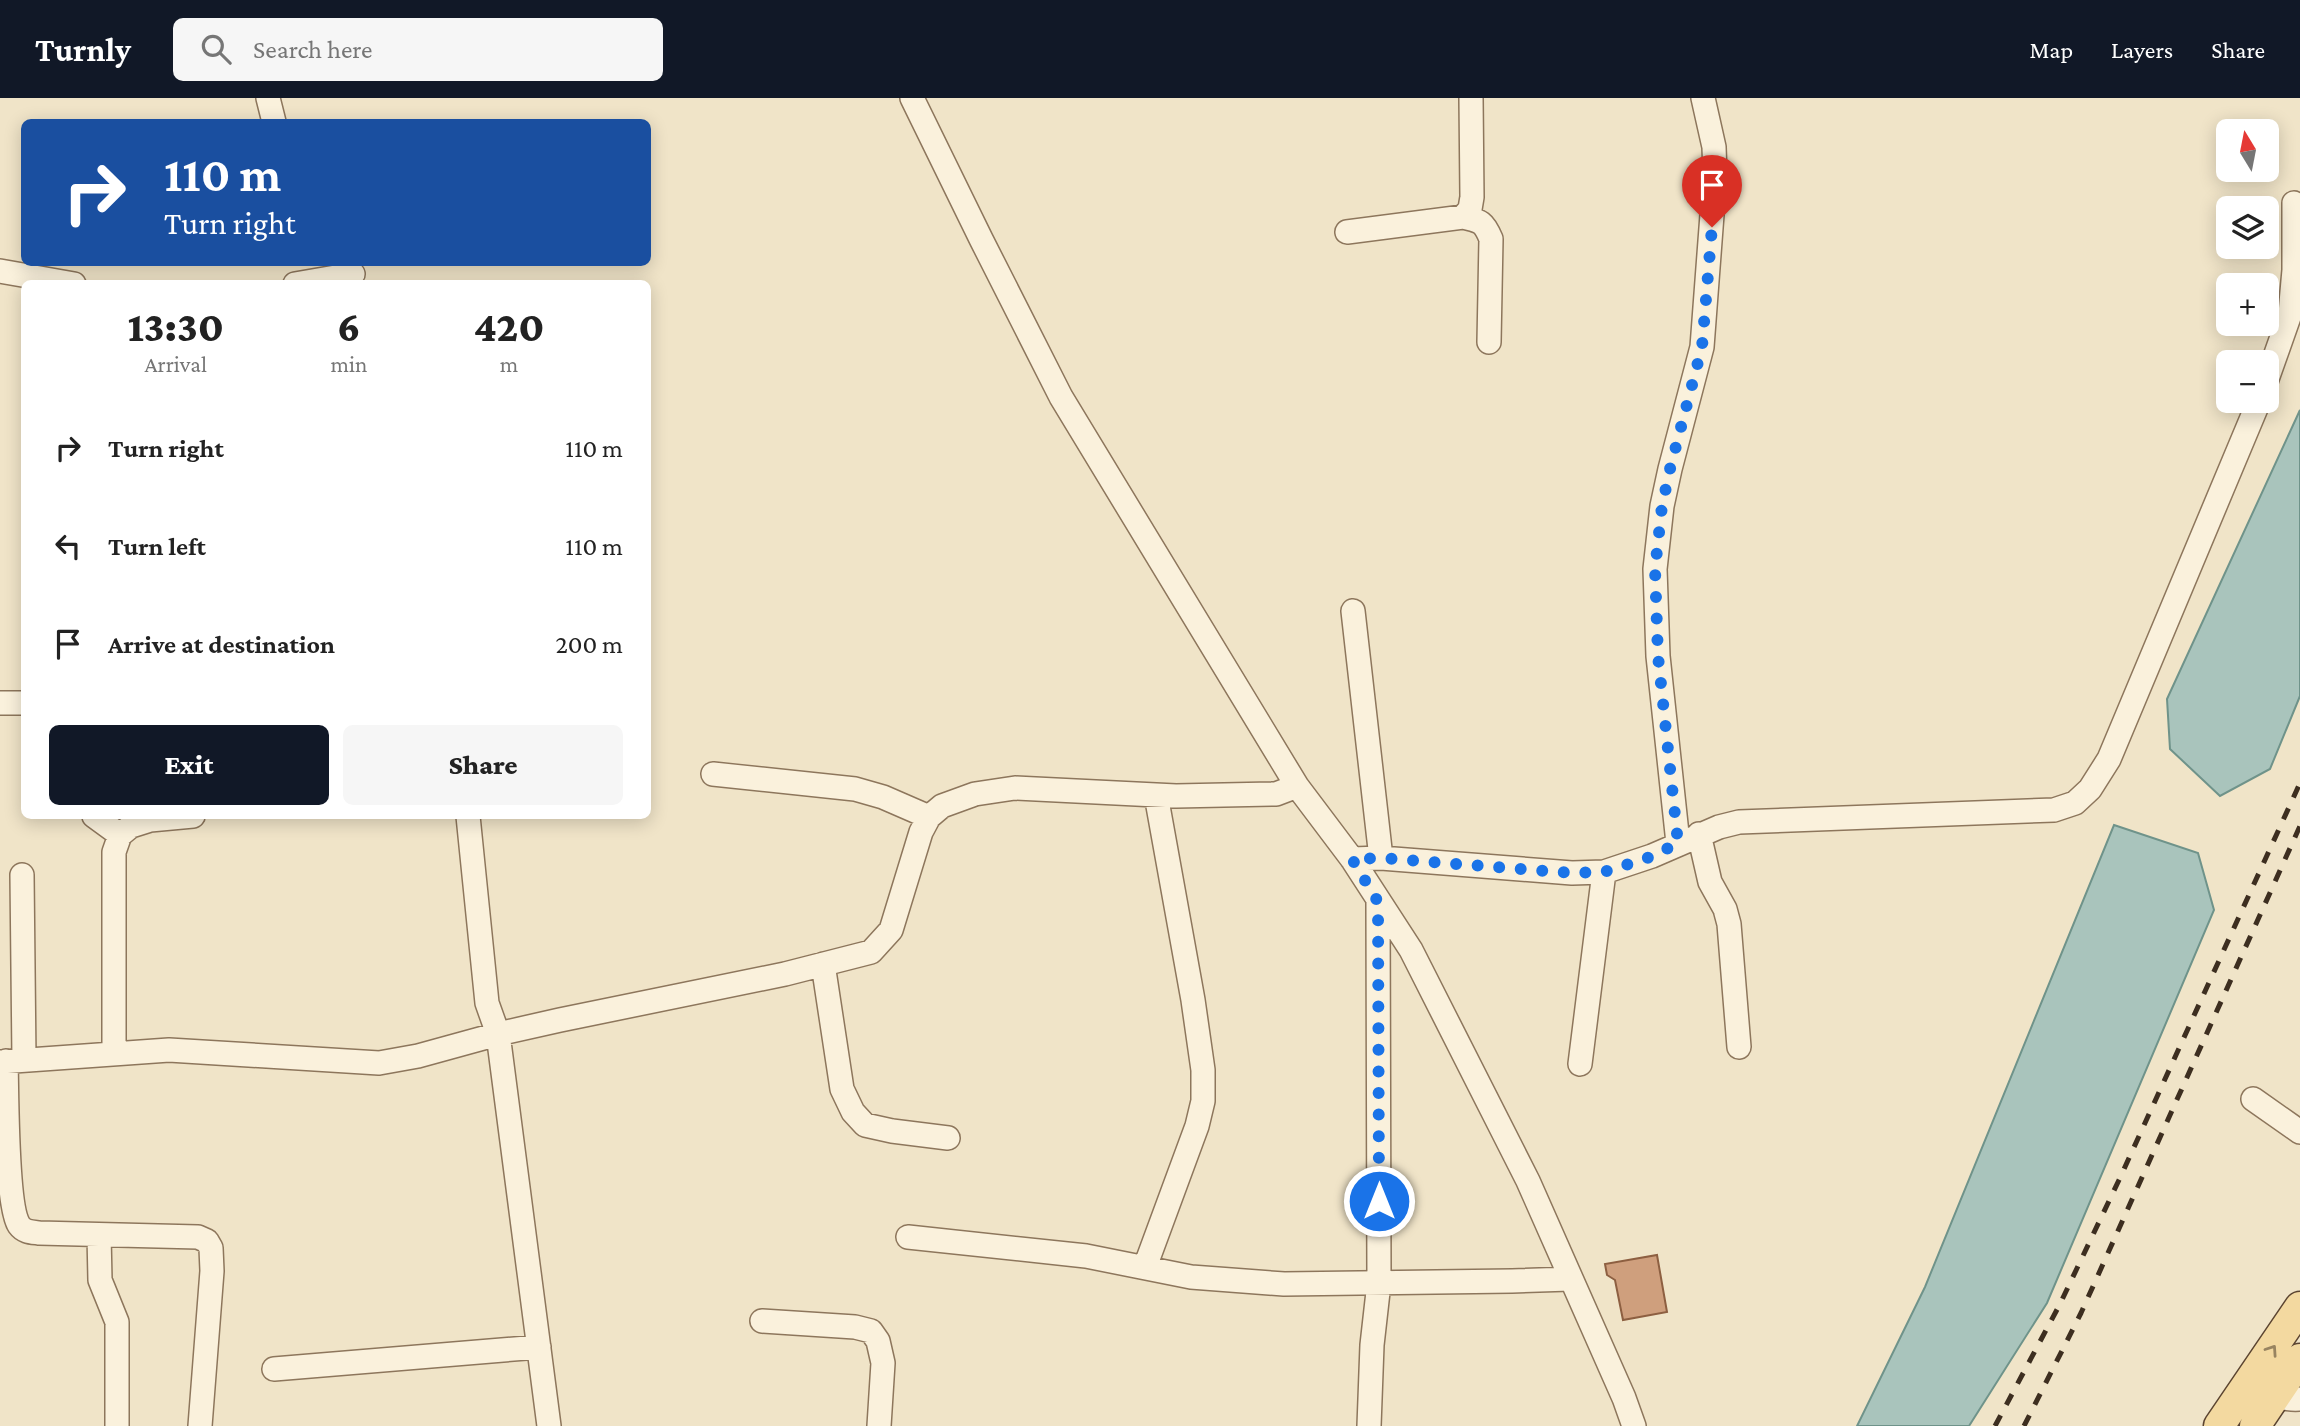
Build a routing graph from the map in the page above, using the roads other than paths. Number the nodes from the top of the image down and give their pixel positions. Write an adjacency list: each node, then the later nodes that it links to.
1 (268, 98): 5 (street)
2 (912, 98): 20 (street)
3 (1471, 98): 7 (street)
4 (1703, 98): 27 (street)
5 (273, 119)
6 (2294, 203): 14 (street)
7 (1463, 217): 8 (street); 13 (street)
8 (1347, 232)
9 (0, 271): 11 (street)
10 (353, 273): 12 (street)
11 (51, 280)
12 (316, 280)
13 (1489, 342)
14 (2277, 350)
15 (2254, 413): 27 (street)
16 (1353, 611): 28 (street)
17 (0, 703): 18 (street)
18 (21, 704)
19 (713, 774): 22 (street)
20 (1297, 786): 21 (street); 29 (street)
21 (1156, 795): 22 (street); 44 (street)
22 (929, 817): 33 (street)
23 (97, 819): 26 (street)
24 (161, 819): 26 (street)
25 (468, 819): 34 (street)
26 (120, 835): 36 (street)
27 (1688, 839): 30 (street); 35 (street)
28 (1381, 858): 29 (street); 30 (street)
29 (1352, 859): 32 (street)
30 (1604, 872): 38 (street)
31 (22, 875): 37 (street)
32 (1378, 902): 45 (street); 46 (street)
33 (823, 964): 34 (street); 41 (street)
34 (498, 1034): 36 (street); 49 (street)
35 (1739, 1047)
36 (114, 1054): 37 (street)
37 (10, 1061): 42 (street)
38 (1580, 1064)
39 (2253, 1099): 40 (street)
40 (2300, 1132)
41 (948, 1138)
42 (99, 1235): 53 (street); 54 (street)
43 (908, 1237): 44 (street)
44 (1145, 1267): 46 (street)
45 (1570, 1279): 46 (street); 58 (street)
46 (1379, 1283): 57 (street)
47 (2300, 1307): 52 (main road, one-way to 47)
48 (762, 1321): 56 (street)
49 (539, 1347): 51 (street); 55 (street)
50 (2300, 1359): 52 (main road)
51 (274, 1369)
52 (2274, 1393): 59 (main road); 60 (main road)
53 (117, 1426)
54 (200, 1426)
55 (549, 1426)
56 (879, 1426)
57 (1369, 1426)
58 (1634, 1426)
59 (2219, 1426)
60 (2255, 1426)

